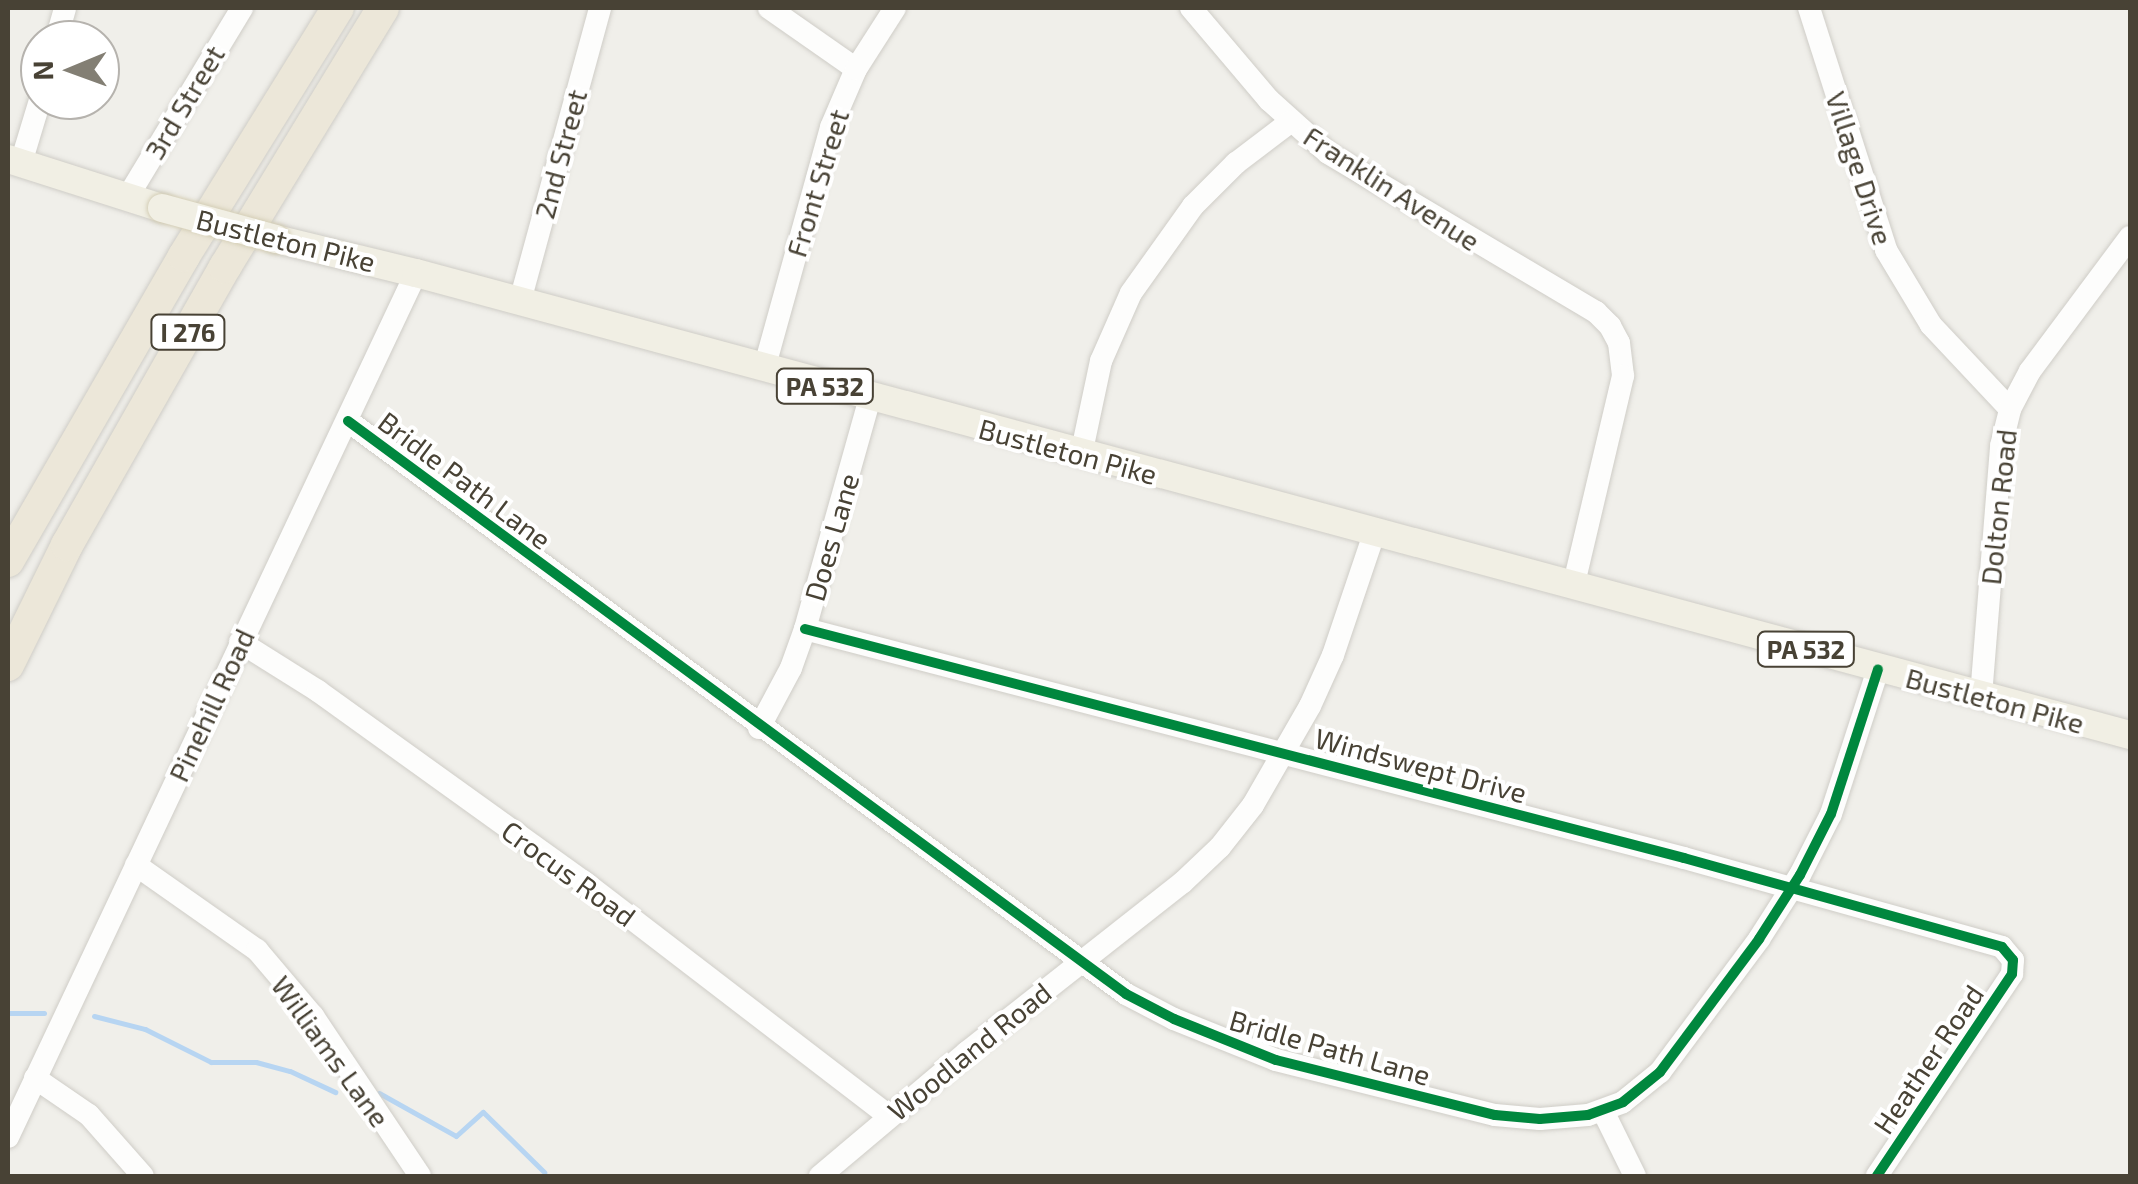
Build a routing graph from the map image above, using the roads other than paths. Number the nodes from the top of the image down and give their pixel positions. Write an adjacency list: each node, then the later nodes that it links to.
1 (242, 8): 13 (street, 3rd Street)
2 (338, 8): 23 (highway, I 276)
3 (383, 8): 27 (highway, I 276)
4 (600, 8): 16 (street, 2nd Street)
5 (769, 8): 9 (street)
6 (894, 8): 9 (street, Front Street)
7 (1191, 8): 11 (street)
8 (1808, 8): 19 (street, Village Drive)
9 (856, 70): 17 (street, Front Street)
10 (31, 120): 12 (street)
11 (1290, 122): 21 (street, Franklin Avenue); 24 (street, Franklin Avenue)
12 (14, 161): 13 (main road, Bustleton Pike / PA 532)
13 (128, 198): 15 (main road, Bustleton Pike / PA 532, bridge)
14 (2130, 236): 19 (street, Dolton Road)
15 (416, 273): 16 (main road, Bustleton Pike / PA 532); 20 (street, Pinehill Road)
16 (520, 301): 17 (main road, Bustleton Pike / PA 532)
17 (764, 369): 18 (main road, Bustleton Pike / PA 532)
18 (870, 398): 21 (main road, Bustleton Pike / PA 532); 25 (street, Does Lane)
19 (2010, 409): 29 (street, Dolton Road)
20 (348, 421): 26 (street, Pinehill Road); 30 (street, Bridle Path Lane)
21 (1080, 456): 22 (main road, Bustleton Pike / PA 532)
22 (1374, 534): 24 (main road, Bustleton Pike / PA 532); 32 (street, Woodland Road)
23 (8, 560)
24 (1572, 587): 28 (main road, Bustleton Pike / PA 532)
25 (805, 629): 30 (street, Does Lane); 32 (street, Windswept Drive)
26 (240, 642): 33 (street, Pinehill Road); 39 (street, Crocus Road)
27 (8, 665)
28 (1878, 669): 29 (main road, Bustleton Pike / PA 532); 34 (street, Bridle Path Lane)
29 (1982, 696): 31 (main road, Bustleton Pike / PA 532)
30 (759, 728): 35 (street, Bridle Path Lane)
31 (2130, 735)
32 (1286, 752): 34 (street, Windswept Drive); 35 (street, Woodland Road)
33 (136, 865): 37 (street, Pinehill Road); 42 (street, Williams Lane)
34 (1791, 888): 36 (street, Windswept Drive); 38 (street, Bridle Path Lane)
35 (1080, 962): 38 (street, Bridle Path Lane); 39 (street, Woodland Road)
36 (2014, 966): 45 (street, Heather Road)
37 (35, 1078): 40 (street, Pinehill Road); 41 (street)
38 (1603, 1110): 44 (street)
39 (889, 1116): 43 (street, Woodland Road)
40 (8, 1138)
41 (144, 1176)
42 (420, 1176)
43 (820, 1176)
44 (1635, 1176)
45 (1877, 1176)

